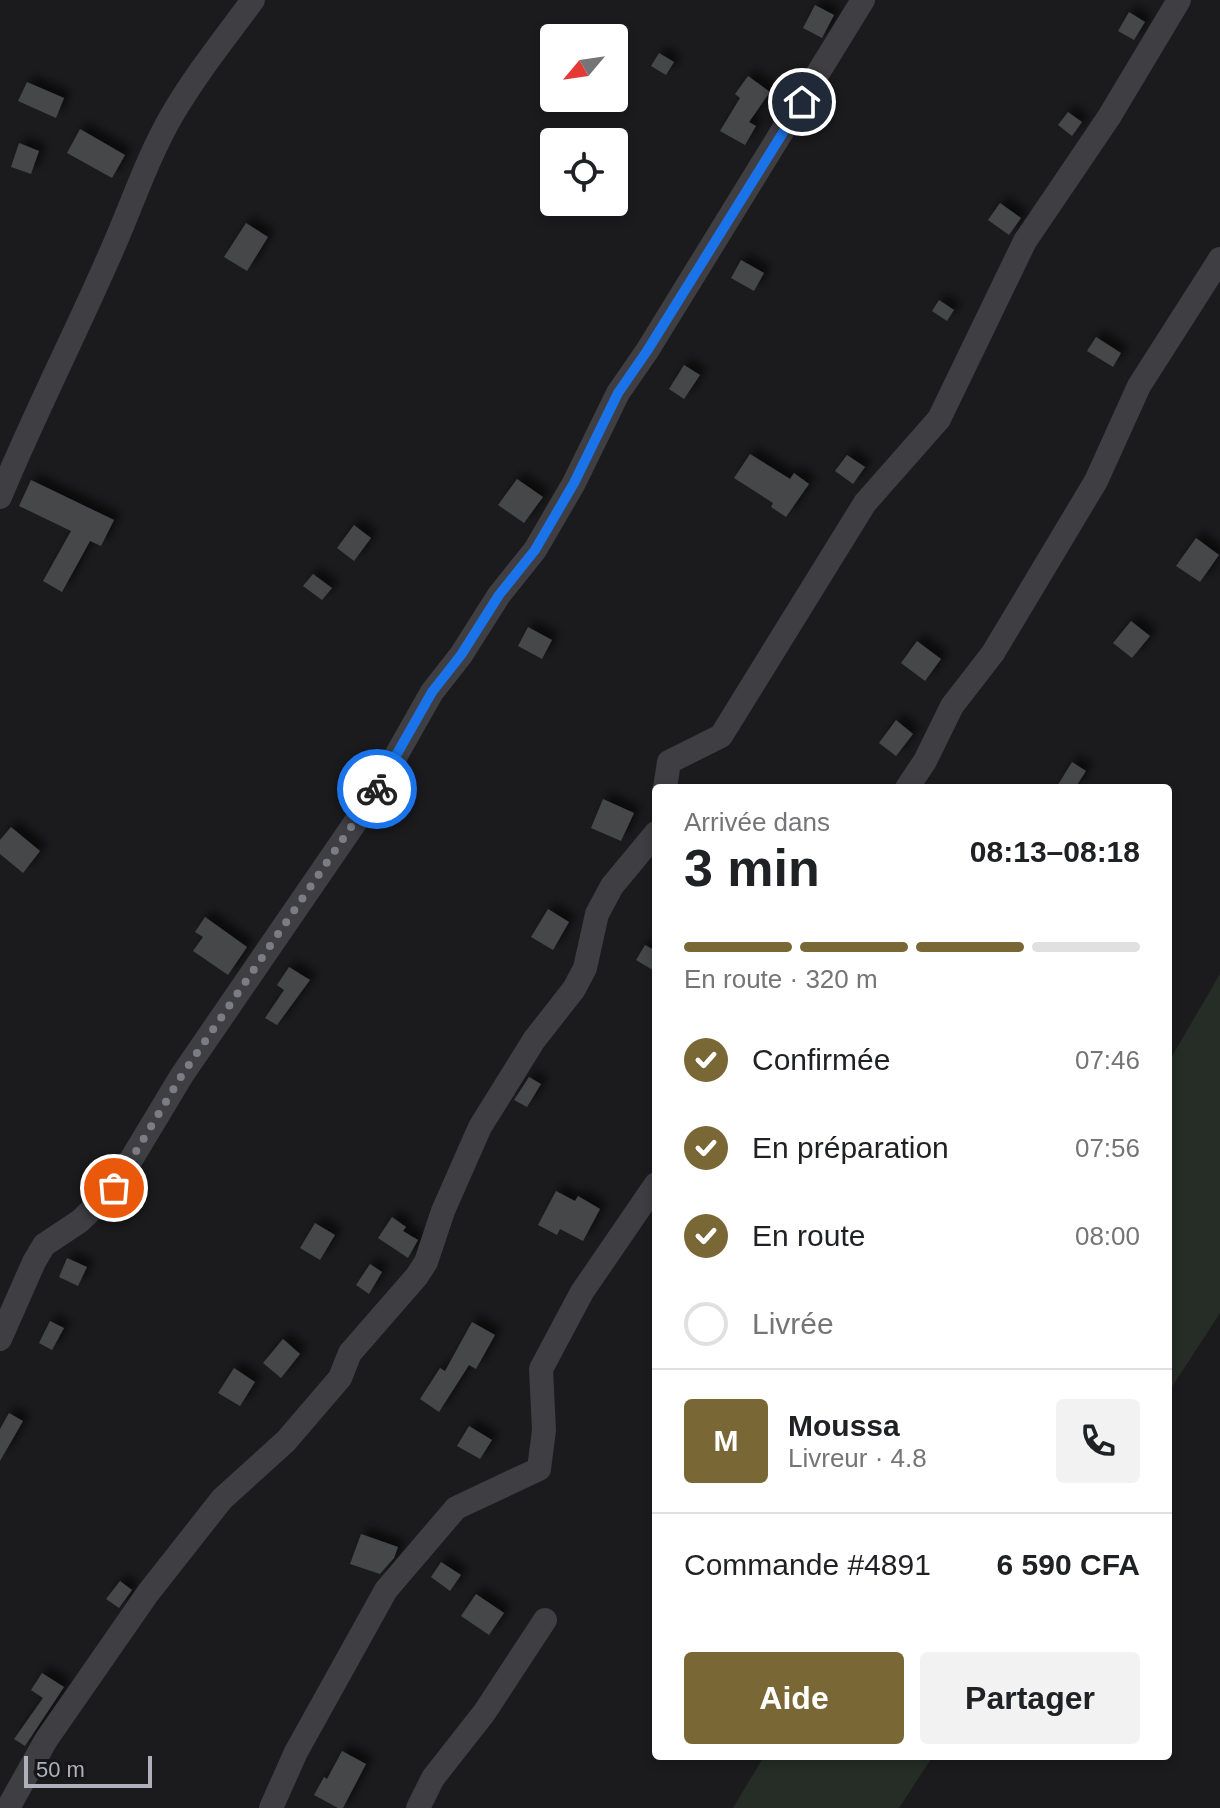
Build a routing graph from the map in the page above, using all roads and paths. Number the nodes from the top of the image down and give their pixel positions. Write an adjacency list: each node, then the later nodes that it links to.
1 (253, 0): 5 (street)
2 (863, 0): 10 (street)
3 (1179, 0): 6 (street)
4 (1220, 259): 7 (street)
5 (0, 497)
6 (666, 784)
7 (910, 784)
8 (652, 838): 12 (street)
9 (652, 1190): 13 (street)
10 (0, 1339)
11 (545, 1620): 14 (street)
12 (8, 1808)
13 (271, 1808)
14 (418, 1808)

